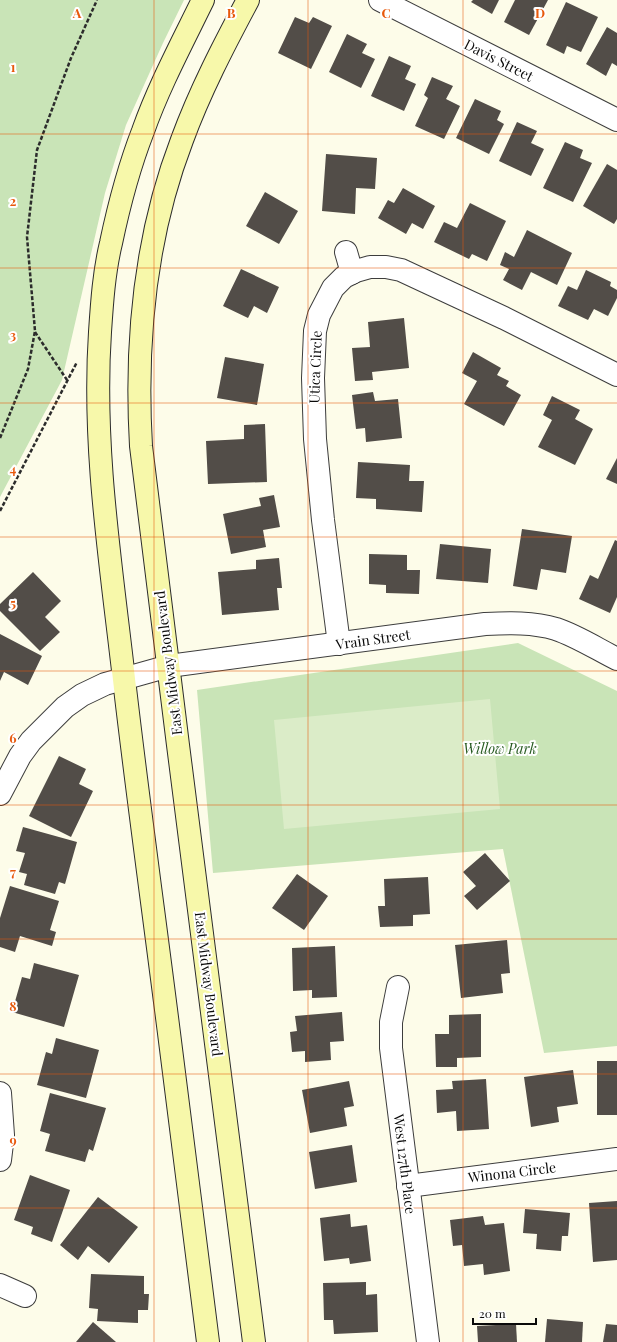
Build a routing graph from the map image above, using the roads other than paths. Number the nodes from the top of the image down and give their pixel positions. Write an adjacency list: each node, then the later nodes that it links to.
1 (203, 0): 12 (main road)
2 (248, 0): 11 (main road, East Midway Boulevard)
3 (380, 0): 4 (street, Davis Street)
4 (414, 7): 5 (street, Davis Street)
5 (617, 120)
6 (346, 252): 7 (street)
7 (352, 273): 8 (street, Utica Circle); 9 (street, Utica Circle)
8 (617, 375)
9 (339, 644): 10 (street, Vrain Street); 11 (street, Vrain Street)
10 (617, 659)
11 (169, 666): 12 (street, Vrain Street); 22 (main road, East Midway Boulevard)
12 (124, 678): 13 (street, Vrain Street); 21 (main road)
13 (0, 794)
14 (398, 987): 18 (street, West 127th Place)
15 (0, 1094): 17 (street)
16 (617, 1159): 18 (street, Winona Circle)
17 (0, 1160)
18 (408, 1186): 23 (street, West 127th Place)
19 (0, 1285): 20 (street)
20 (25, 1296)
21 (208, 1342)
22 (254, 1342)
23 (428, 1342)

